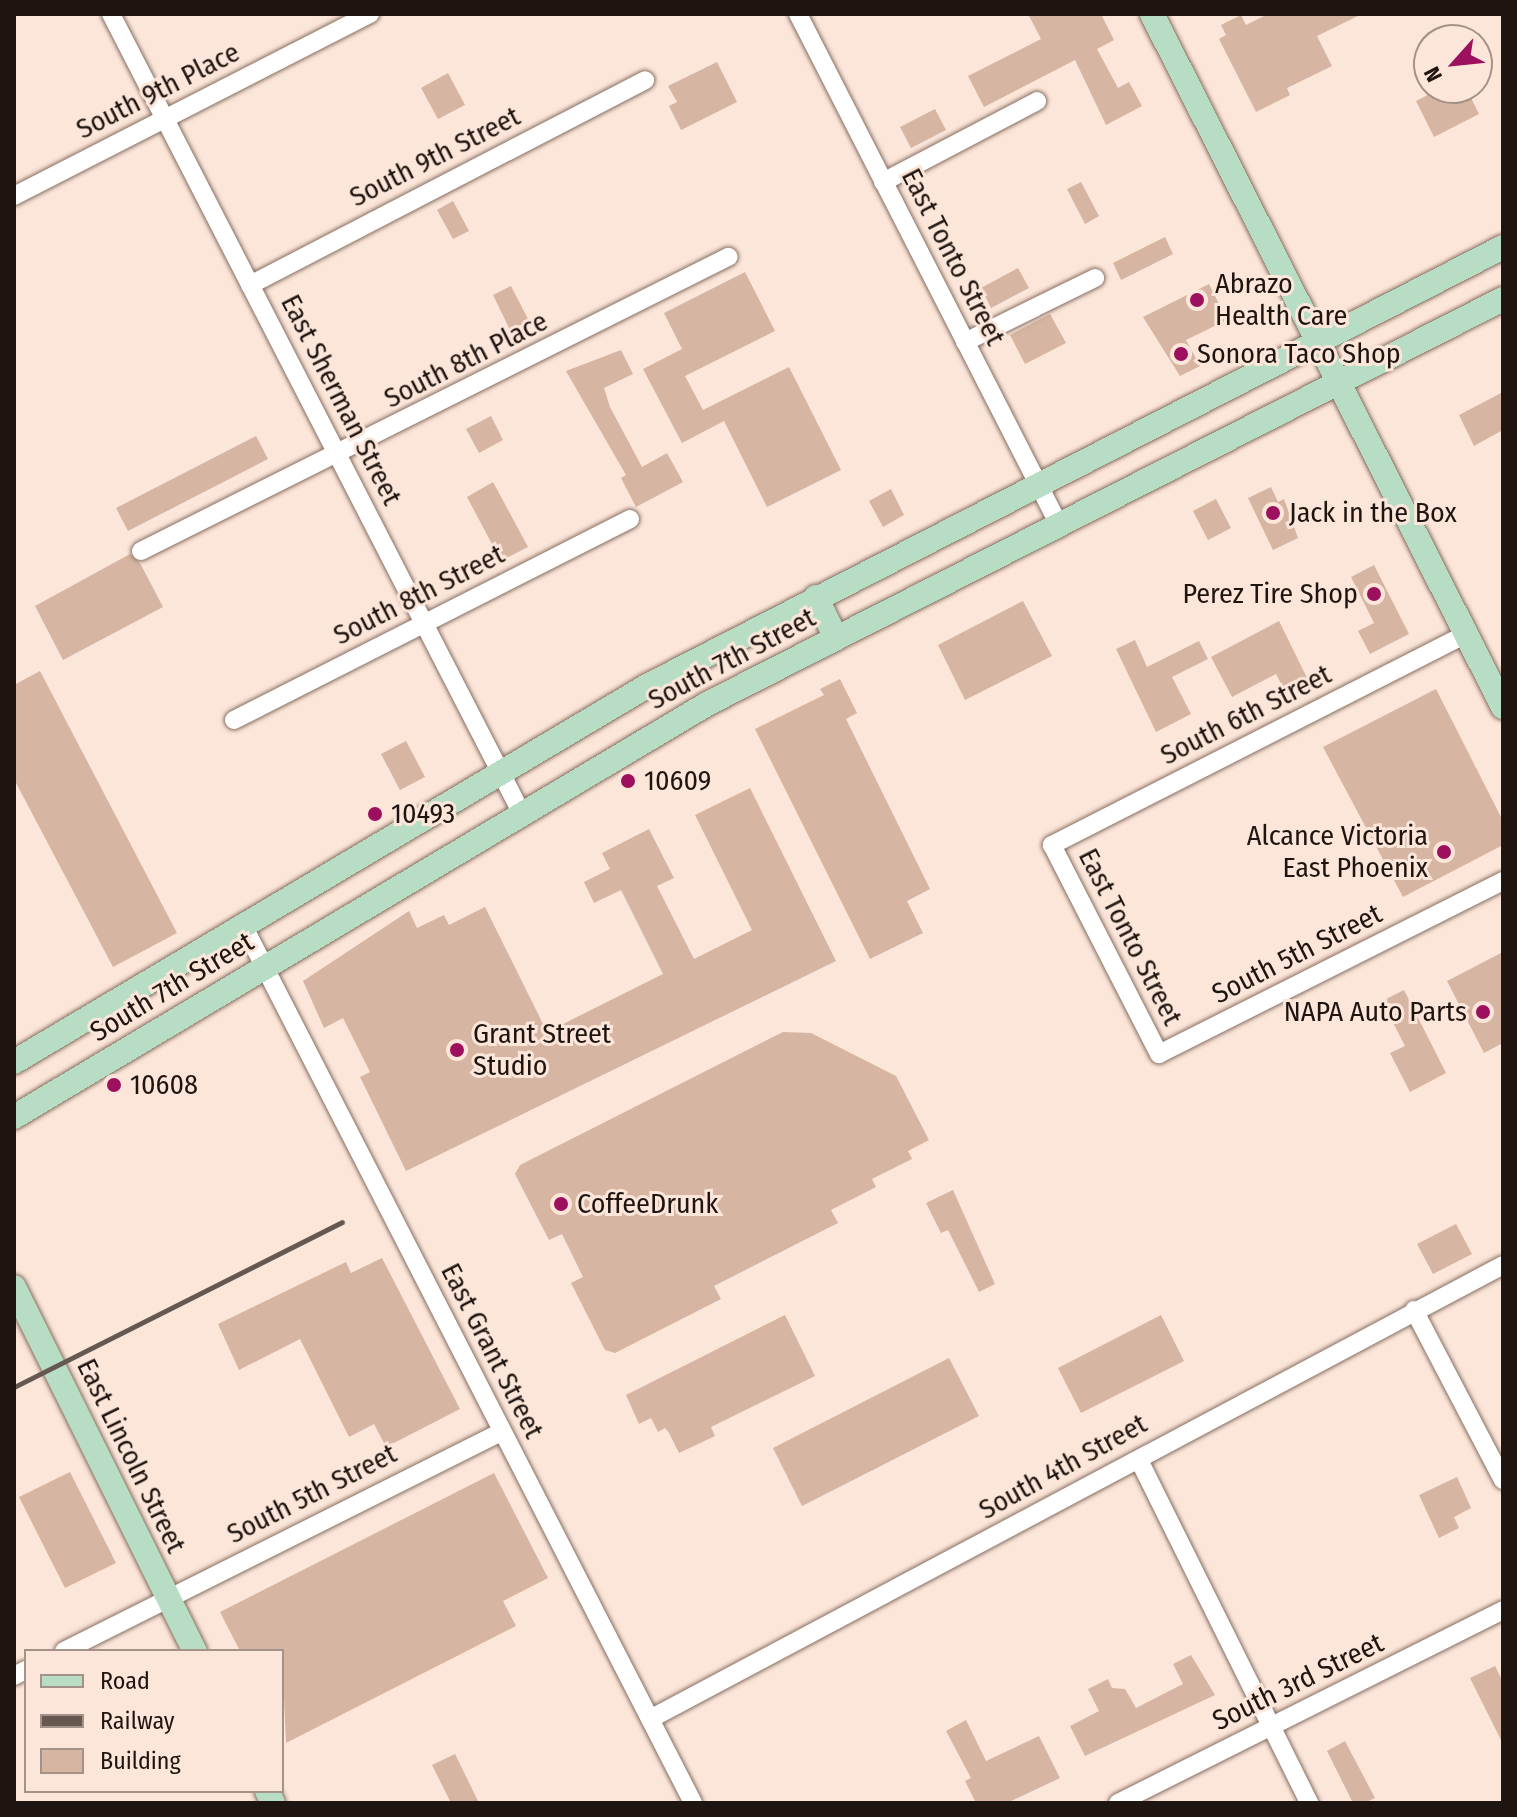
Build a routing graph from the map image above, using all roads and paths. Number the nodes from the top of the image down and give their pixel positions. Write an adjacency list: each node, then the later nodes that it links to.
1 (111, 14): 7 (street, East Sherman Street)
2 (370, 14): 7 (street, South 9th Place)
3 (798, 14): 8 (street, East Tonto Street)
4 (1152, 14): 16 (main road)
5 (645, 80): 13 (street, South 9th Street)
6 (1037, 101): 8 (street)
7 (165, 119): 9 (street, South 9th Place); 13 (street, East Sherman Street)
8 (883, 182): 15 (street, East Tonto Street)
9 (14, 196)
10 (1503, 247): 16 (main road, South 7th Street)
11 (728, 257): 18 (street, South 8th Place)
12 (1095, 278): 15 (street)
13 (250, 285): 18 (street, East Sherman Street)
14 (1503, 299): 17 (main road, South 7th Street)
15 (965, 342): 19 (street, East Tonto Street)
16 (1319, 342): 17 (main road); 19 (main road, South 7th Street)
17 (1339, 383): 21 (main road, South 7th Street); 25 (main road)
18 (338, 456): 22 (street, South 8th Place); 24 (street, East Sherman Street)
19 (1038, 485): 21 (street, East Tonto Street); 23 (main road, South 7th Street)
20 (630, 519): 24 (street, South 8th Street)
21 (1059, 525): 26 (main road, South 7th Street)
22 (141, 551)
23 (816, 597): 26 (main road); 29 (main road, South 7th Street)
24 (424, 623): 28 (street, South 8th Street); 29 (street, East Sherman Street)
25 (1466, 634): 27 (main road); 31 (street, South 6th Street)
26 (836, 638): 30 (main road, South 7th Street)
27 (1503, 707)
28 (234, 720)
29 (500, 770): 30 (street, East Sherman Street); 33 (main road, South 7th Street)
30 (521, 812): 34 (main road, South 7th Street)
31 (1052, 845): 35 (street, East Tonto Street)
32 (1503, 881): 35 (street, South 5th Street)
33 (242, 923): 34 (street, East Grant Street); 36 (main road, South 7th Street)
34 (265, 966): 37 (main road, South 7th Street); 42 (street, East Grant Street)
35 (1159, 1054)
36 (14, 1062)
37 (14, 1117)
38 (1503, 1265): 40 (street, South 4th Street)
39 (14, 1287): 41 (main road, East Lincoln Street)
40 (1414, 1310): 43 (street, South 4th Street); 44 (street)
41 (22, 1323): 45 (main road, East Lincoln Street)
42 (502, 1432): 45 (street, South 5th Street); 49 (street, East Grant Street)
43 (1140, 1462): 49 (street, South 4th Street); 50 (street)
44 (1503, 1480)
45 (167, 1598): 47 (street, South 5th Street); 48 (main road, East Lincoln Street)
46 (1503, 1610): 50 (street, South 3rd Street)
47 (68, 1649)
48 (194, 1649)
49 (650, 1719): 51 (street, East Grant Street)
50 (1270, 1726): 52 (street, South 3rd Street); 53 (street)
51 (693, 1803)
52 (1118, 1803)
53 (1309, 1803)

